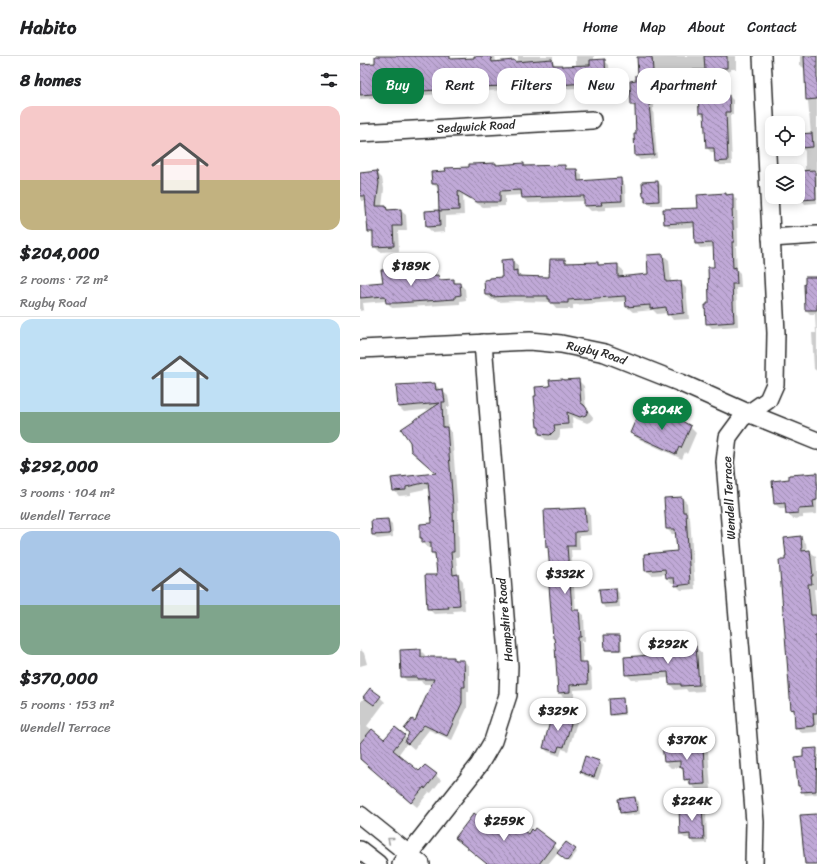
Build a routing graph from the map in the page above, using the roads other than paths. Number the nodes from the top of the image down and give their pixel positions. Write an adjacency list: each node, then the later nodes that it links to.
1 (762, 56): 5 (street, Wendell Terrace)
2 (592, 120): 3 (street, Sedgwick Road)
3 (360, 133)
4 (817, 236): 5 (street)
5 (772, 238): 8 (street, Wendell Terrace)
6 (483, 343): 7 (street, Rugby Road); 8 (street, Rugby Road); 12 (street, Hampshire Road)
7 (360, 349)
8 (748, 413): 9 (street, Rugby Road); 14 (street, Wendell Terrace)
9 (817, 441)
10 (360, 816): 12 (street, one-way to 10)
11 (360, 850): 13 (street)
12 (410, 861)
13 (378, 864)
14 (754, 864)

